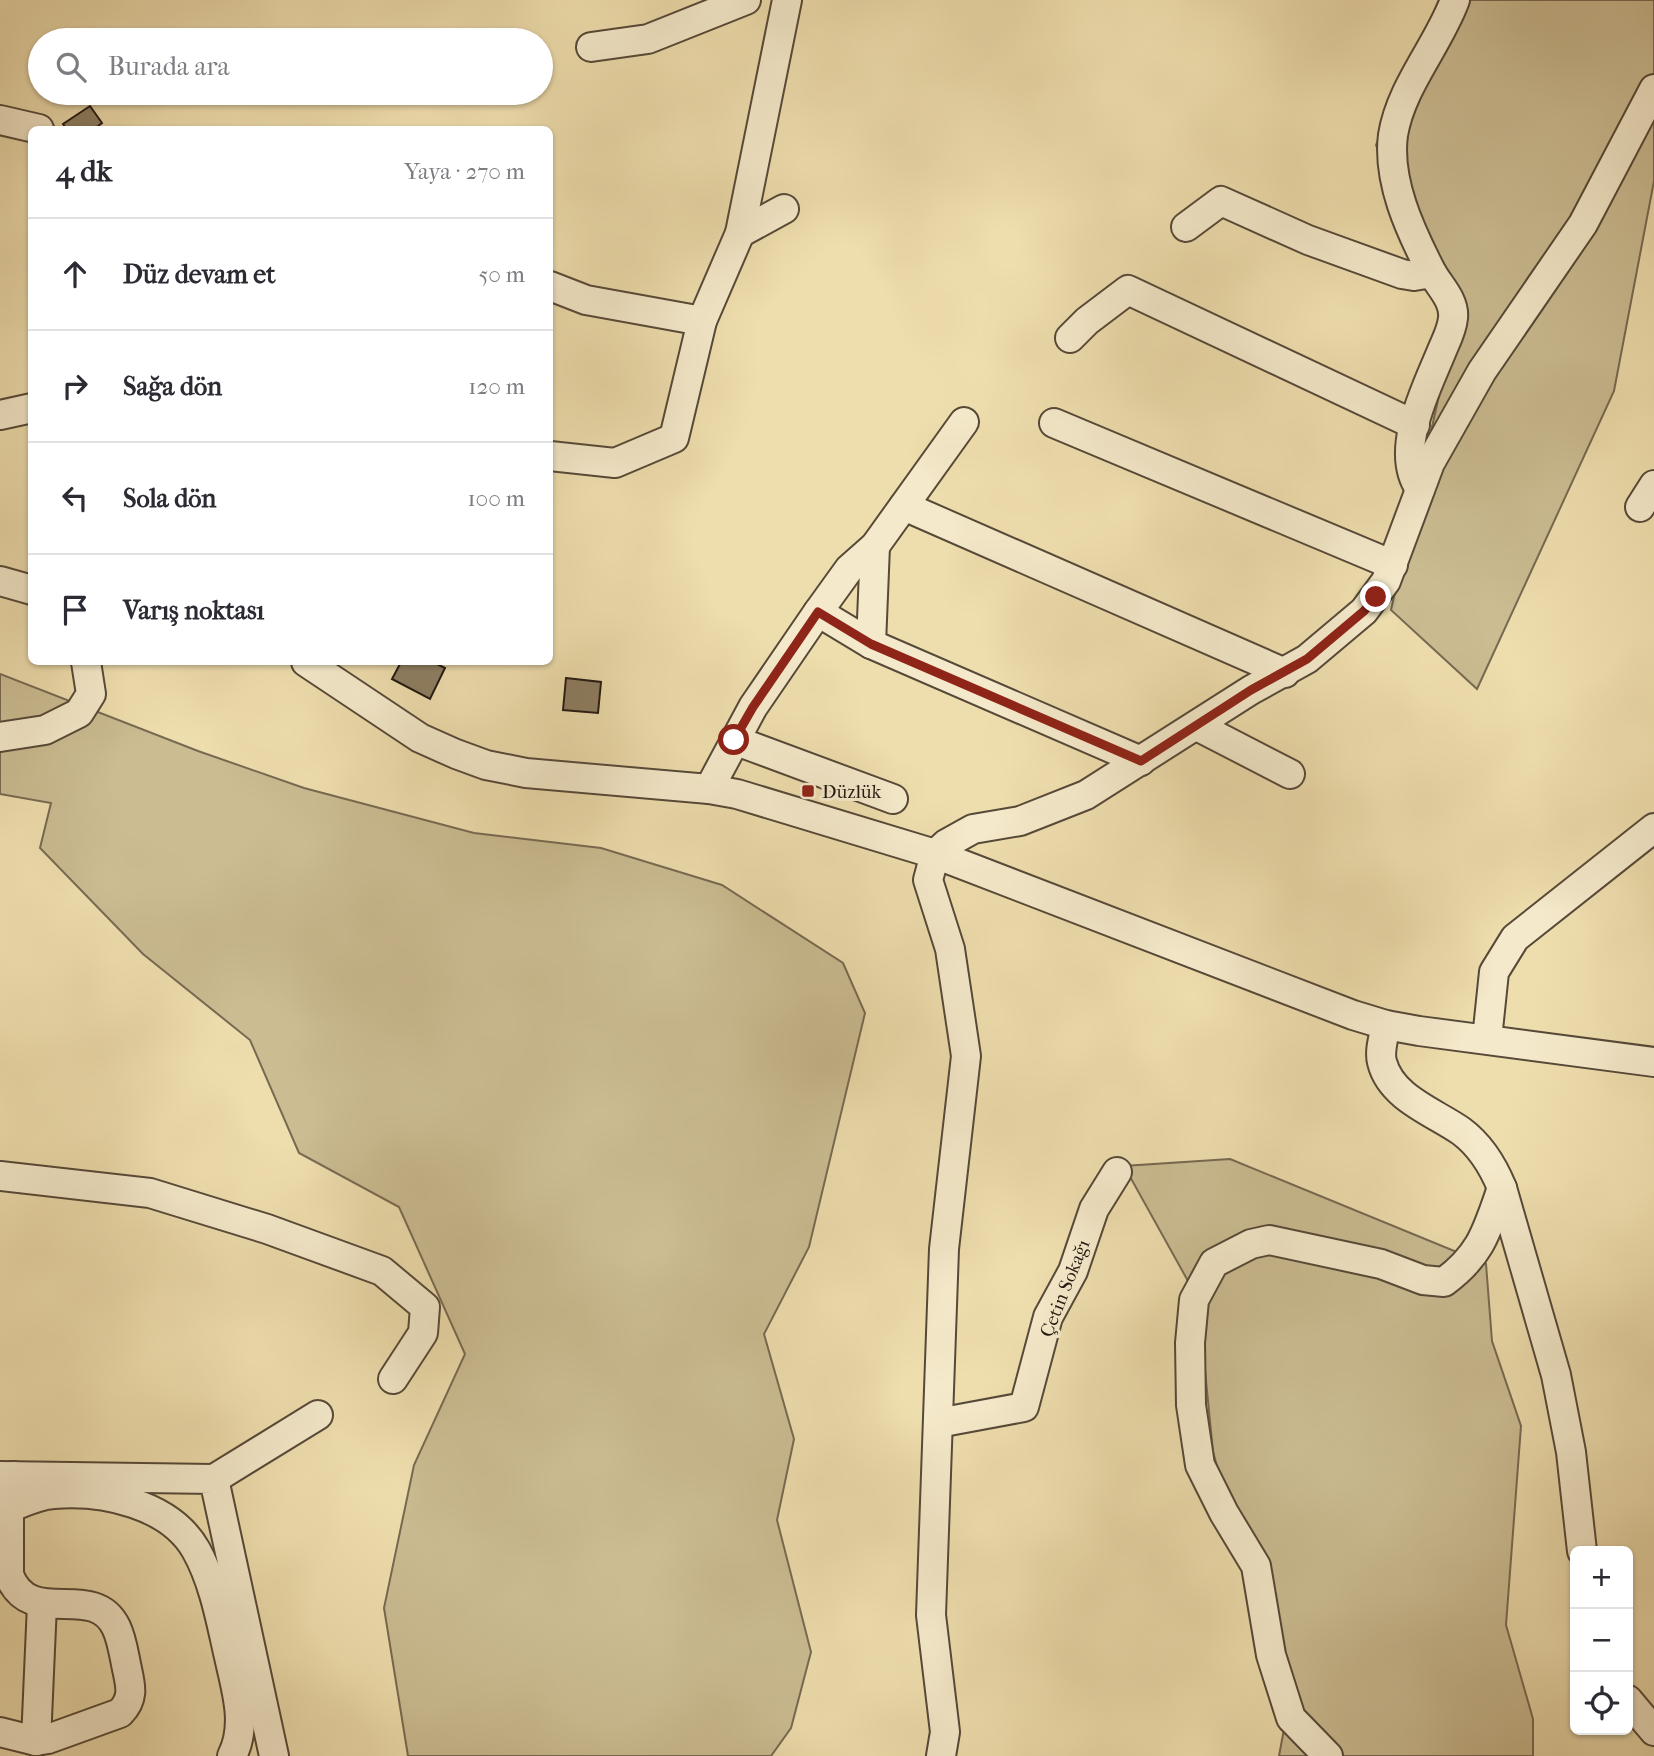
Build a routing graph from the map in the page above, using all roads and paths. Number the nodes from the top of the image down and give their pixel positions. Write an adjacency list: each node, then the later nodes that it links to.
1 (746, 0): 4 (street)
2 (787, 0): 10 (street)
3 (1455, 0): 11 (street)
4 (590, 47)
5 (1654, 89): 21 (street)
6 (0, 120): 7 (street)
7 (28, 126)
8 (784, 209): 10 (street)
9 (1186, 227): 11 (street)
10 (740, 233): 13 (street)
11 (1432, 273): 19 (street)
12 (553, 287): 13 (street)
13 (702, 321): 20 (street)
14 (1070, 338): 19 (street)
15 (28, 409): 16 (street)
16 (0, 415)
17 (964, 422): 22 (street)
18 (1054, 423): 24 (street)
19 (1415, 425): 21 (street)
20 (553, 456)
21 (1420, 489): 24 (street)
22 (904, 506): 23 (street); 31 (street)
23 (875, 546): 27 (street); 28 (street)
24 (1393, 565): 31 (street)
25 (0, 581): 26 (street)
26 (28, 589)
27 (818, 612): 28 (street); 34 (street)
28 (871, 644): 35 (street)
29 (86, 665): 33 (street)
30 (310, 665): 37 (street)
31 (1285, 673): 32 (street)
32 (1197, 726): 35 (street); 36 (street)
33 (0, 737)
34 (734, 740): 37 (street); 38 (street)
35 (1141, 761): 40 (street)
36 (1290, 774)
37 (709, 789): 40 (street)
38 (892, 799)
39 (1654, 828): 42 (street)
40 (935, 855): 41 (street); 49 (street)
41 (1386, 1025): 42 (street); 46 (street)
42 (1487, 1039): 43 (street)
43 (1654, 1062)
44 (1117, 1172): 49 (street, Çetin Sokağı)
45 (0, 1177): 47 (street)
46 (1502, 1188): 53 (street); 62 (street)
47 (393, 1379)
48 (318, 1415): 51 (street)
49 (938, 1423): 61 (street)
50 (6, 1476): 51 (street); 52 (street)
51 (214, 1479): 60 (street)
52 (9, 1508): 54 (street); 59 (street)
53 (1581, 1546)
54 (42, 1604): 58 (street); 58 (street)
55 (1633, 1706): 56 (street)
56 (1654, 1731)
57 (0, 1732): 58 (street)
58 (48, 1745)
59 (232, 1756)
60 (274, 1756)
61 (941, 1756)
62 (1328, 1756)

